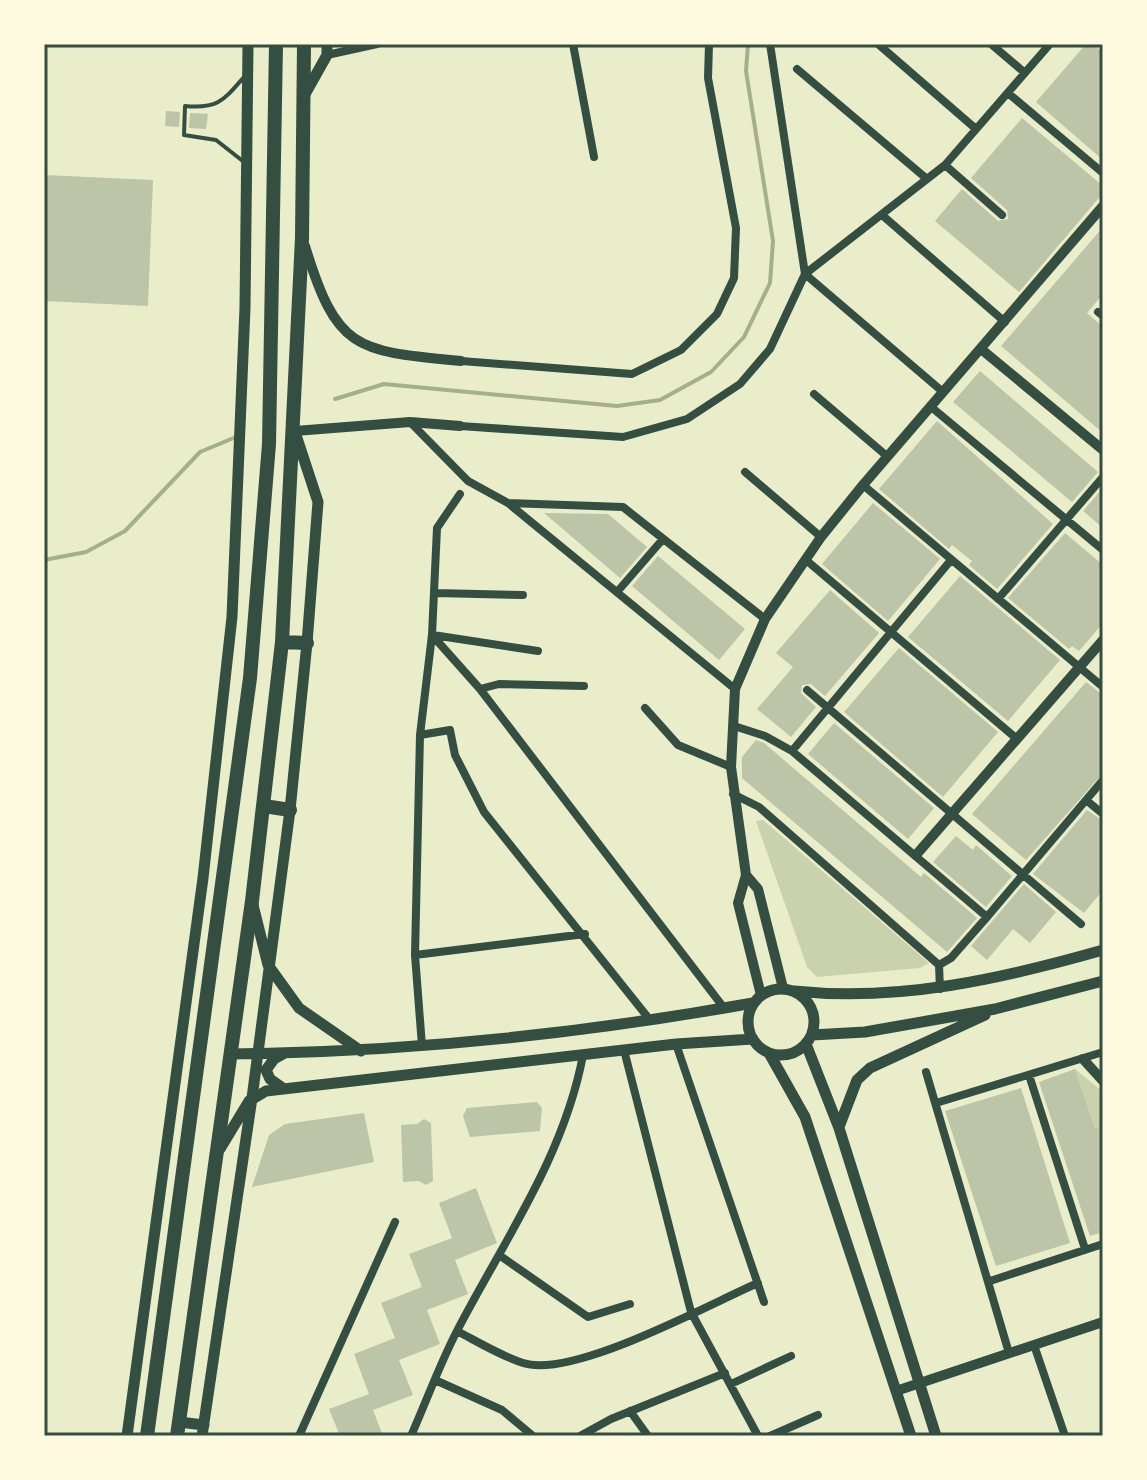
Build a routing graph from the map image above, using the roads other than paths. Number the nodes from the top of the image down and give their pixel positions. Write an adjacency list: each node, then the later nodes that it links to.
1 (248, 44): 13 (main road)
2 (276, 44): 120 (highway)
3 (304, 44): 16 (highway)
4 (377, 44): 11 (street)
5 (573, 44): 18 (street)
6 (709, 44): 30 (street)
7 (770, 44): 27 (street)
8 (878, 44): 17 (street)
9 (991, 44): 14 (street)
10 (1050, 44): 14 (street)
11 (327, 50): 16 (main road)
12 (797, 69): 22 (street)
13 (248, 72): 19 (main road); 19 (lane)
14 (1025, 73): 15 (street)
15 (1008, 93): 17 (street); 21 (street)
16 (303, 97): 26 (highway)
17 (976, 129): 20 (street)
18 (594, 157)
19 (248, 165): 119 (main road)
20 (945, 165): 22 (street); 25 (street)
21 (1103, 173)
22 (927, 179): 24 (street)
23 (1103, 206): 28 (street)
24 (882, 215): 27 (street); 28 (street)
25 (1002, 215)
26 (302, 238): 30 (street); 36 (highway)
27 (805, 274): 31 (street); 35 (street)
28 (1005, 322): 29 (street)
29 (981, 349): 31 (street); 37 (street)
30 (461, 361)
31 (943, 392): 33 (street)
32 (814, 394): 38 (street)
33 (930, 406): 38 (street); 44 (street)
34 (410, 422): 35 (street); 36 (street); 43 (street)
35 (460, 426)
36 (295, 431): 58 (highway); 59 (main road)
37 (1103, 450)
38 (888, 457): 41 (street)
39 (745, 472): 45 (street)
40 (1103, 477): 44 (street)
41 (863, 485): 45 (street); 49 (street)
42 (460, 494): 51 (street)
43 (508, 503): 46 (street); 50 (street)
44 (1066, 519): 47 (street); 53 (street)
45 (821, 537): 48 (street)
46 (663, 539): 50 (street); 54 (street)
47 (1103, 550)
48 (806, 560): 54 (street); 55 (street)
49 (951, 560): 53 (street); 55 (street)
50 (617, 592): 65 (street)
51 (435, 593): 52 (street); 56 (street)
52 (523, 595)
53 (998, 599): 61 (street)
54 (765, 619): 65 (street)
55 (891, 633): 68 (street); 71 (street)
56 (432, 635): 60 (street); 64 (street); 70 (street)
57 (1103, 640): 61 (street)
58 (282, 642): 59 (highway); 77 (highway)
59 (307, 643): 78 (main road)
60 (538, 651)
61 (1079, 668): 63 (street); 71 (street)
62 (584, 686): 64 (street)
63 (1103, 687)
64 (480, 689): 96 (street)
65 (735, 689): 69 (street)
66 (807, 690): 68 (street)
67 (645, 708): 73 (street)
68 (828, 708): 72 (street); 79 (street)
69 (734, 726): 72 (street); 73 (street)
70 (420, 735): 87 (street); 89 (street)
71 (1017, 739): 79 (street)
72 (792, 751): 81 (street)
73 (731, 767): 75 (street)
74 (1103, 780): 76 (street)
75 (732, 793): 83 (street); 91 (street)
76 (1086, 800): 80 (street); 82 (street)
77 (264, 806): 78 (highway); 84 (highway)
78 (290, 810): 90 (main road)
79 (953, 812): 81 (street); 82 (street)
80 (1103, 814)
81 (916, 855): 85 (street)
82 (1024, 874): 85 (street); 86 (street)
83 (746, 875): 93 (street); 95 (street)
84 (252, 901): 90 (main road); 109 (highway)
85 (987, 917): 91 (street)
86 (1081, 924)
87 (585, 934): 89 (street); 98 (street)
88 (1103, 950): 94 (main road)
89 (415, 955): 102 (street)
90 (268, 965): 104 (main road); 106 (main road)
91 (939, 965): 94 (street)
92 (1103, 981): 97 (main road)
93 (788, 989): 94 (main road); 95 (main road); 100 (main road)
94 (940, 989)
95 (757, 999): 96 (main road); 99 (main road)
96 (724, 1008): 98 (main road)
97 (995, 1009): 100 (main road); 118 (main road)
98 (650, 1020): 102 (main road)
99 (753, 1039): 101 (main road); 108 (main road)
100 (809, 1039): 108 (main road); 118 (main road)
101 (676, 1044): 103 (main road); 128 (street)
102 (422, 1046): 104 (main road)
103 (624, 1050): 110 (main road); 131 (street)
104 (362, 1051): 107 (main road)
105 (1103, 1052): 111 (street)
106 (256, 1053): 107 (main road); 109 (main road); 116 (main road)
107 (286, 1053): 115 (main road)
108 (769, 1053): 141 (main road)
109 (230, 1054): 121 (highway)
110 (583, 1055): 115 (main road); 126 (street)
111 (1083, 1059): 113 (street); 114 (street)
112 (926, 1072): 117 (street)
113 (1029, 1075): 117 (street); 125 (street)
114 (1103, 1081)
115 (284, 1089): 116 (main road)
116 (252, 1098): 121 (main road); 145 (main road)
117 (936, 1103): 127 (street)
118 (839, 1128): 140 (main road)
119 (170, 1131): 120 (main road); 122 (main road)
120 (186, 1151): 122 (main road); 147 (highway)
121 (215, 1161): 144 (highway)
122 (165, 1170): 146 (main road)
123 (395, 1222): 148 (street)
124 (1103, 1244): 125 (street)
125 (1085, 1249): 127 (street)
126 (499, 1255): 130 (street); 133 (street)
127 (990, 1281): 135 (street)
128 (758, 1283): 129 (street); 131 (street)
129 (764, 1302)
130 (630, 1304)
131 (691, 1312): 133 (street); 137 (street)
132 (1103, 1322): 134 (street)
133 (457, 1331): 138 (street)
134 (1034, 1345): 135 (street); 157 (street)
135 (1009, 1353): 140 (street)
136 (791, 1356): 139 (street)
137 (725, 1373): 139 (street); 142 (street)
138 (435, 1380): 149 (street); 150 (street)
139 (731, 1384): 153 (street)
140 (918, 1384): 141 (street); 156 (main road)
141 (896, 1391): 155 (main road)
142 (630, 1411): 151 (street); 152 (street)
143 (818, 1415): 154 (street)
144 (178, 1429): 145 (main road)
145 (203, 1430)
146 (127, 1436)
147 (147, 1436)
148 (299, 1436)
149 (411, 1436)
150 (533, 1436)
151 (580, 1436)
152 (648, 1436)
153 (758, 1436)
154 (770, 1436)
155 (911, 1436)
156 (936, 1436)
157 (1065, 1436)

